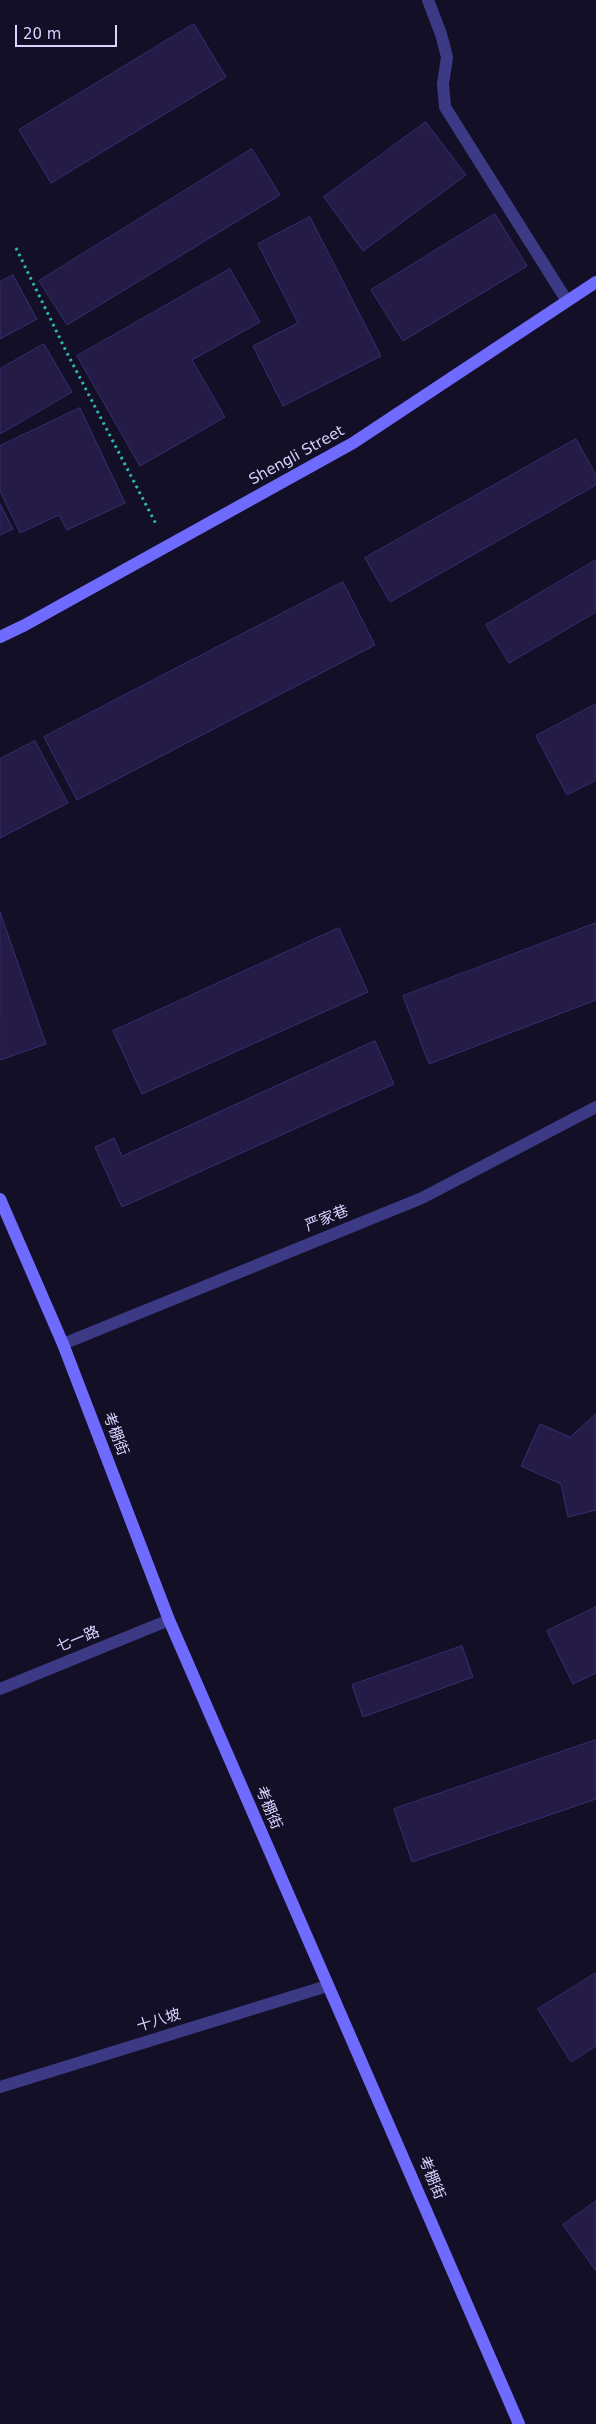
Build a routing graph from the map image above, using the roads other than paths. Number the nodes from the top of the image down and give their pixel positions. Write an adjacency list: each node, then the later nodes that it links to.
1 (428, 0): 3 (street)
2 (596, 282): 3 (street, Shengli Street)
3 (567, 301): 4 (street, Shengli Street)
4 (0, 637)
5 (596, 1107): 7 (street, 严家巷)
6 (0, 1199): 7 (street, 考棚街)
7 (62, 1344): 8 (street, 考棚街)
8 (169, 1620): 9 (street, 七一路); 10 (street, 考棚街)
9 (0, 1689)
10 (327, 1986): 11 (street, 十八坡); 12 (street, 考棚街)
11 (0, 2087)
12 (519, 2424)

